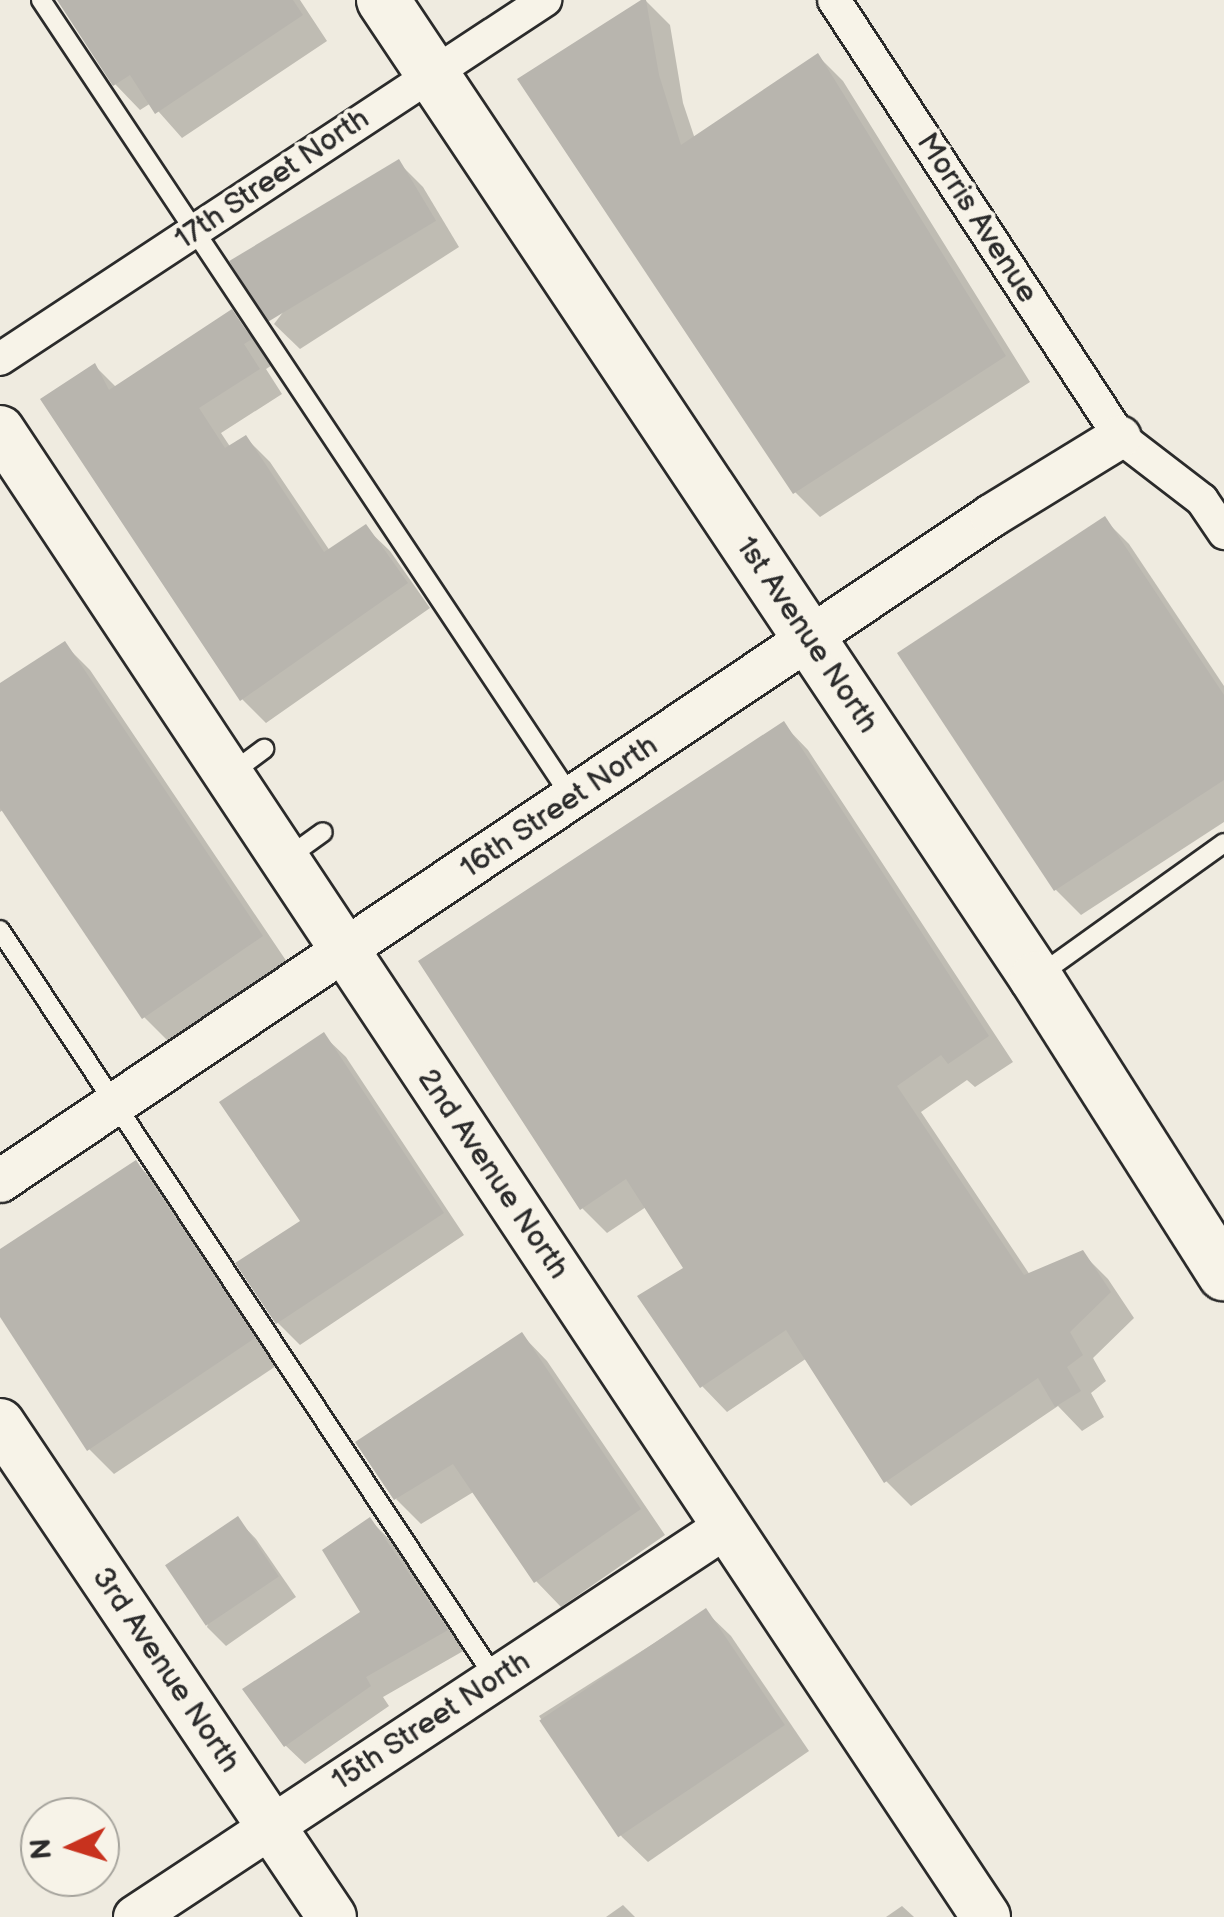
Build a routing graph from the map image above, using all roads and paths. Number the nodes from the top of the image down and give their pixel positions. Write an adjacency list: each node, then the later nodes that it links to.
1 (41, 0): 6 (lane)
2 (383, 0): 5 (main road, 1st Avenue North)
3 (545, 0): 5 (street, 17th Street North)
4 (834, 0): 9 (street, Morris Avenue)
5 (431, 74): 6 (street, 17th Street North); 11 (main road, 1st Avenue North)
6 (195, 230): 7 (street, 17th Street North); 12 (lane)
7 (0, 359)
8 (0, 430): 15 (main road, 2nd Avenue North)
9 (1120, 436): 10 (street, Morris Avenue); 11 (street, 16th Street North)
10 (1224, 533)
11 (810, 639): 12 (street, 16th Street North); 18 (main road, 1st Avenue North)
12 (572, 798): 17 (street, 16th Street North)
13 (324, 832): 15 (lane)
14 (1224, 843): 18 (lane)
15 (285, 859): 17 (main road, 2nd Avenue North)
16 (0, 930): 19 (lane)
17 (344, 950): 19 (street, 16th Street North); 23 (main road, 2nd Avenue North)
18 (1036, 978): 21 (main road, 1st Avenue North)
19 (115, 1104): 20 (street, 16th Street North); 24 (lane)
20 (0, 1181)
21 (1224, 1274)
22 (0, 1423): 25 (main road, 3rd Avenue North)
23 (727, 1526): 24 (street, 15th Street North); 28 (main road, 2nd Avenue North)
24 (496, 1679): 25 (street, 15th Street North)
25 (272, 1827): 26 (street, 15th Street North); 27 (main road, 3rd Avenue North)
26 (135, 1917)
27 (332, 1917)
28 (986, 1917)

